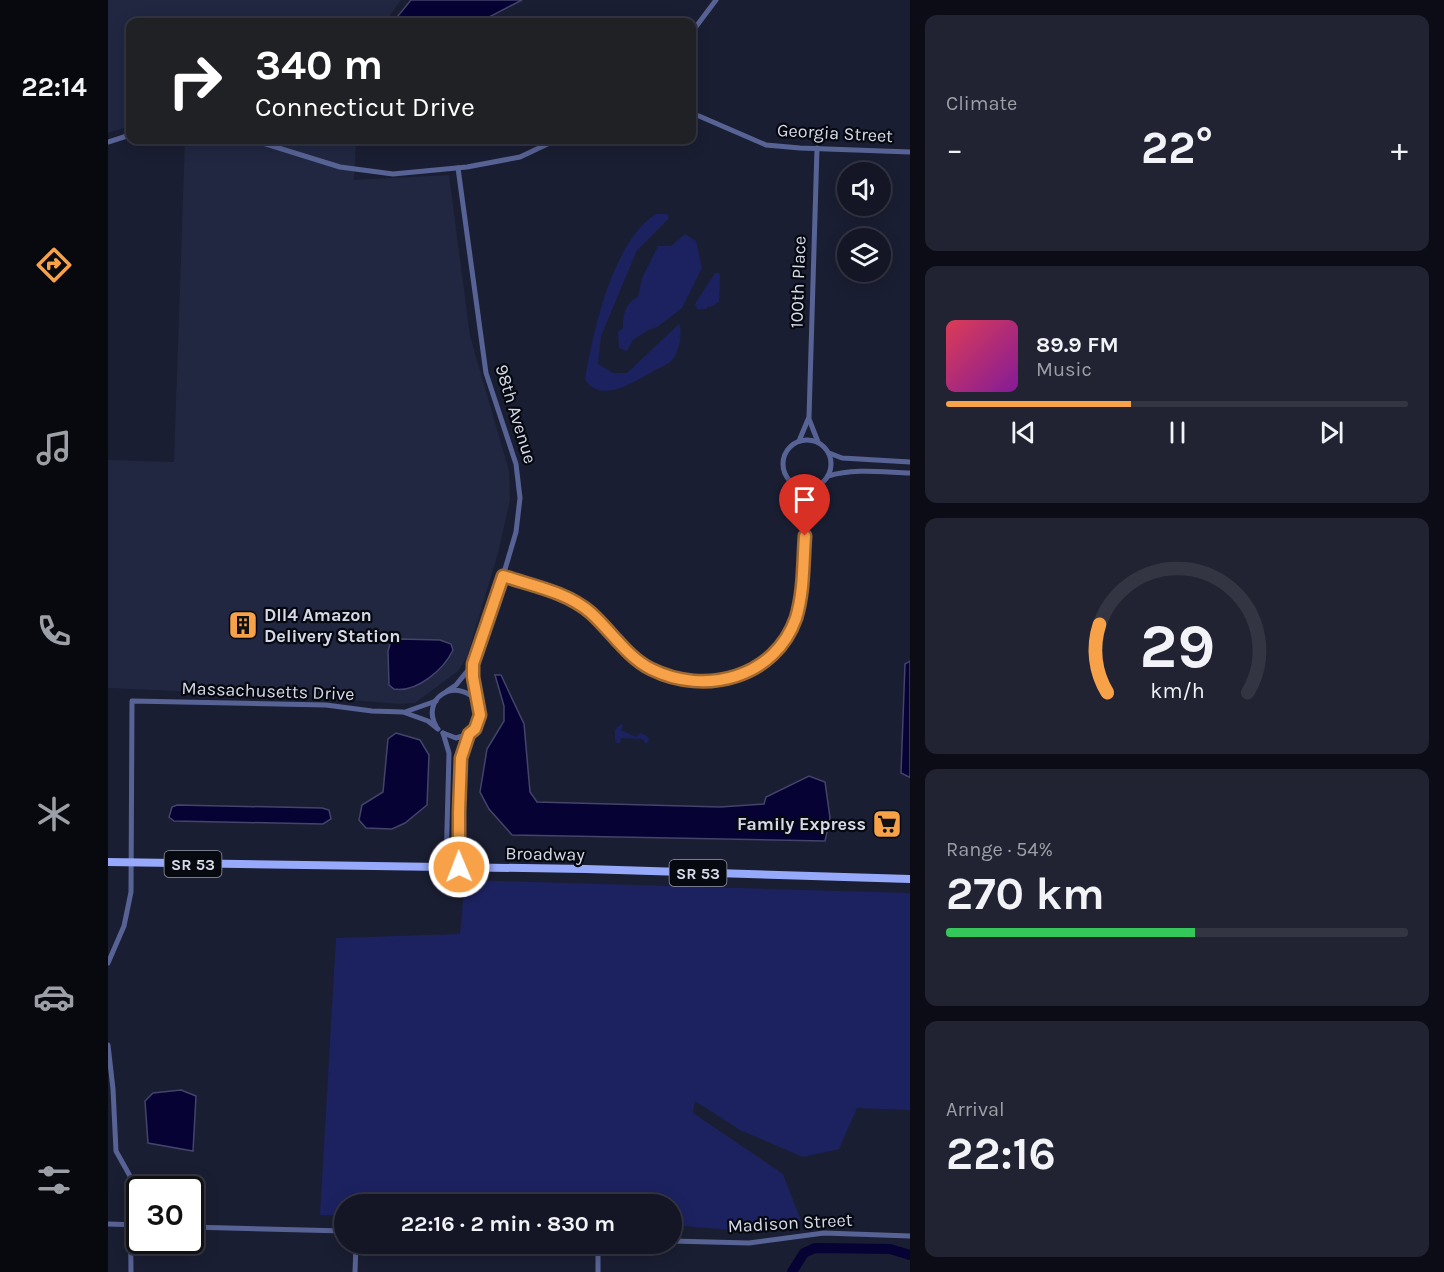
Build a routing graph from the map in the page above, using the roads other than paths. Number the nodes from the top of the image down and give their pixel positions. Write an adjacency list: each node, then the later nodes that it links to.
1 (716, 0): 2 (street)
2 (696, 27)
3 (696, 116): 8 (street, Georgia Street)
4 (126, 136): 5 (street)
5 (108, 142)
6 (266, 144): 10 (street)
7 (548, 144): 10 (street)
8 (817, 148): 9 (street, Georgia Street); 11 (street, 100th Place)
9 (910, 152)
10 (458, 168): 21 (street, 98th Avenue)
11 (809, 417): 12 (street, 100th Place); 13 (street, 100th Place)
12 (799, 441): 13 (street); 18 (street)
13 (818, 442): 14 (street)
14 (829, 453): 15 (street); 17 (street)
15 (910, 462)
16 (910, 473): 17 (street)
17 (828, 476): 19 (street)
18 (796, 484): 19 (street); 20 (street)
19 (816, 486): 20 (street)
20 (806, 515): 21 (street)
21 (503, 576): 22 (street, 98th Avenue)
22 (473, 664): 23 (street, 98th Avenue); 24 (street, 98th Avenue)
23 (447, 691): 24 (street); 25 (street, 98th Avenue)
24 (476, 700): 28 (street, 98th Avenue)
25 (436, 701): 26 (street); 27 (street)
26 (403, 712): 27 (street); 30 (street, Massachusetts Drive)
27 (440, 731): 28 (street); 31 (street)
28 (469, 734): 32 (street, 98th Avenue)
29 (108, 862): 30 (main road, Broadway / SR 53)
30 (131, 863): 31 (main road, Broadway / SR 53); 34 (street)
31 (446, 867): 32 (main road, Broadway / SR 53)
32 (459, 867): 33 (main road, Broadway / SR 53)
33 (910, 879)
34 (108, 963)
35 (108, 1045): 36 (street)
36 (130, 1176)
37 (108, 1224): 38 (street)
38 (126, 1225)
39 (204, 1227): 40 (street)
40 (334, 1231)
41 (910, 1236): 42 (street, Madison Street)
42 (682, 1241)
43 (131, 1254): 46 (street)
44 (356, 1254): 47 (street)
45 (598, 1254): 48 (street)
46 (131, 1272)
47 (355, 1272)
48 (598, 1272)

